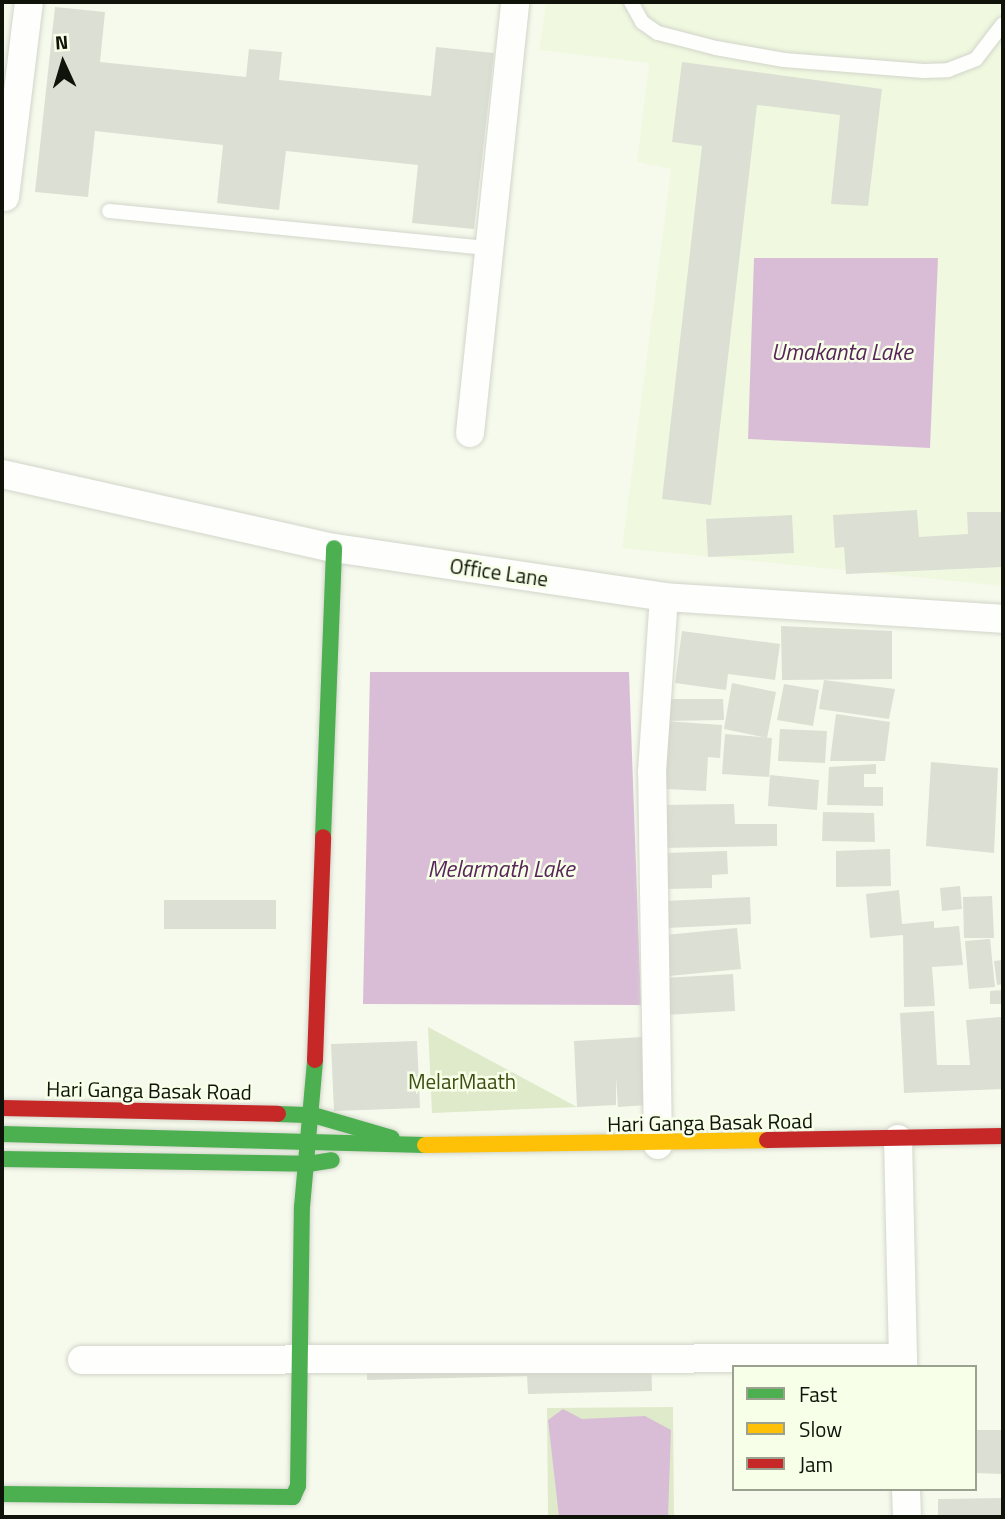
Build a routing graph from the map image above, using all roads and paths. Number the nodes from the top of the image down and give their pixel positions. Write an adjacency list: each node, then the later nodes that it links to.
1 (29, 2): 5 (street)
2 (515, 2): 7 (street)
3 (631, 2): 4 (lane)
4 (1003, 24)
5 (5, 197)
6 (109, 211): 7 (lane)
7 (487, 248): 8 (street)
8 (470, 433)
9 (2, 474): 10 (street, Office Lane)
10 (334, 548): 11 (street, Office Lane); 14 (main road)
11 (664, 597): 12 (street, Office Lane); 20 (street)
12 (1003, 619)
13 (2, 1108): 14 (main road, Hari Ganga Basak Road)
14 (313, 1115): 18 (main road); 19 (main road, Hari Ganga Basak Road)
15 (2, 1134): 18 (main road)
16 (1003, 1136): 17 (main road, Hari Ganga Basak Road)
17 (898, 1139): 20 (main road, Hari Ganga Basak Road); 25 (street)
18 (310, 1140): 19 (main road); 22 (main road)
19 (417, 1145): 20 (main road, Hari Ganga Basak Road); 22 (main road, Hari Ganga Basak Road)
20 (658, 1145)
21 (2, 1159): 22 (main road, Hari Ganga Basak Road)
22 (308, 1164): 23 (main road)
23 (298, 1359): 24 (street); 25 (street); 28 (main road)
24 (82, 1360)
25 (903, 1362)
26 (906, 1491): 29 (street)
27 (2, 1494): 28 (main road)
28 (294, 1507)
29 (907, 1517)

